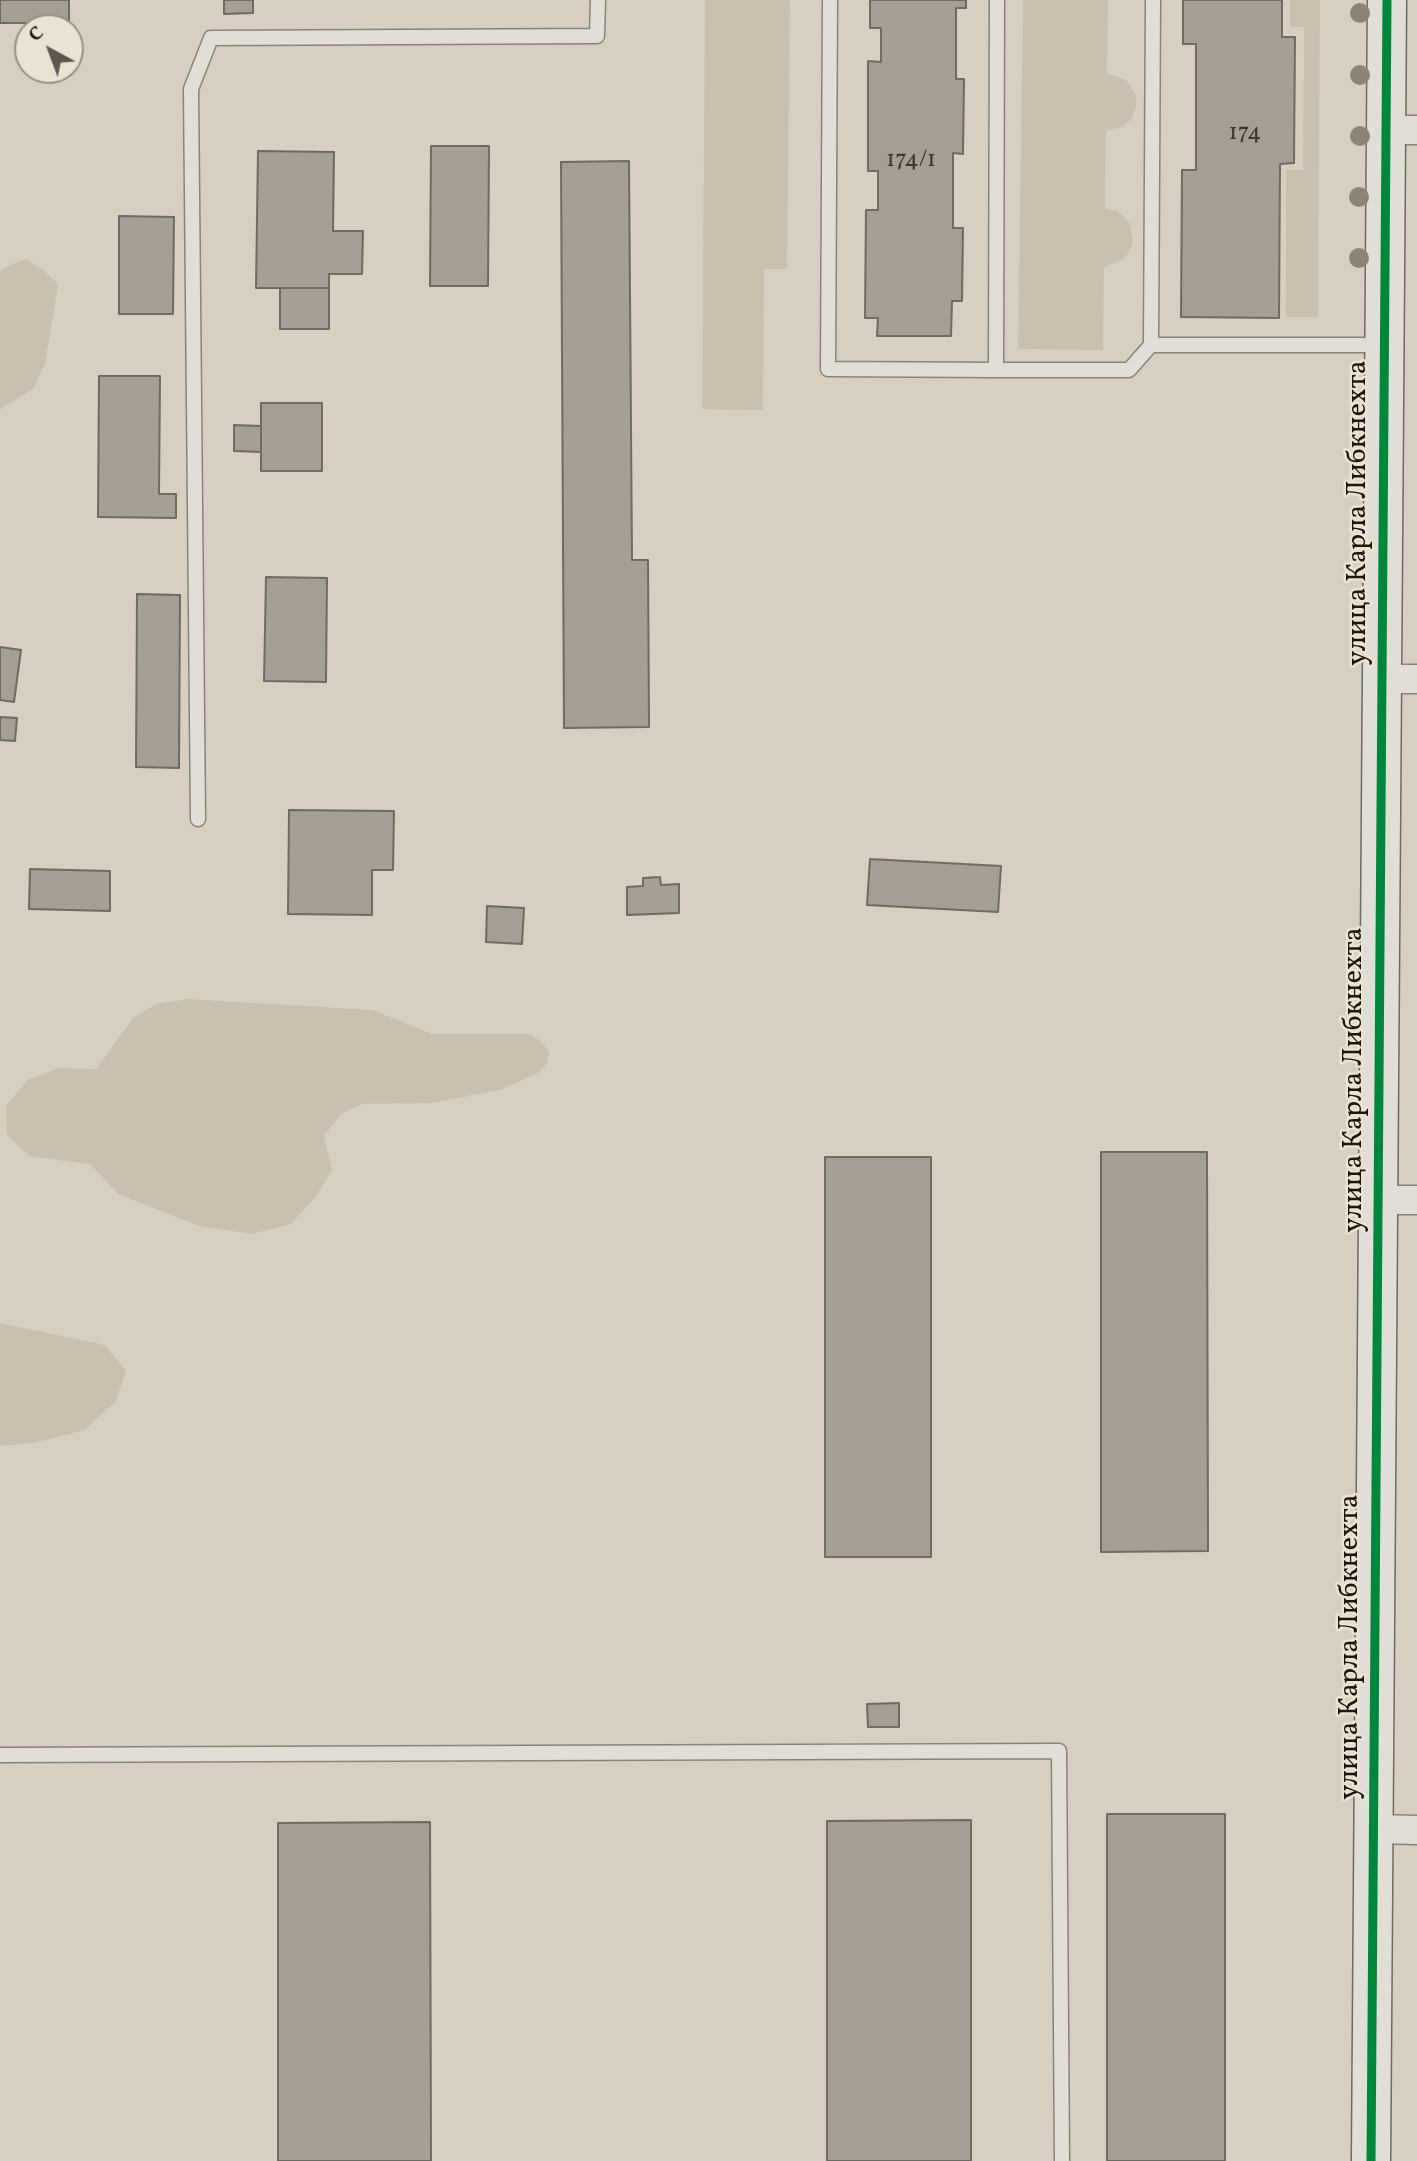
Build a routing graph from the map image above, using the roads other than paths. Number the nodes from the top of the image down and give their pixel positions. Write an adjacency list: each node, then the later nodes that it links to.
1 (598, 0): 11 (lane)
2 (830, 0): 9 (lane)
3 (997, 0): 9 (lane)
4 (1153, 0): 7 (lane)
5 (1387, 0): 6 (street, улица Карла Либкнехта)
6 (1401, 130): 8 (street, улица Карла Либкнехта)
7 (1152, 345): 8 (lane); 9 (lane)
8 (1384, 345): 10 (street, улица Карла Либкнехта)
9 (996, 370)
10 (1399, 679): 12 (street, улица Карла Либкнехта)
11 (198, 818)
12 (1378, 1200): 13 (street); 15 (street, улица Карла Либкнехта)
13 (1417, 1200)
14 (0, 1755): 17 (lane)
15 (1373, 1829): 16 (street); 18 (street, улица Карла Либкнехта)
16 (1417, 1830)
17 (1062, 2161)
18 (1371, 2161)

